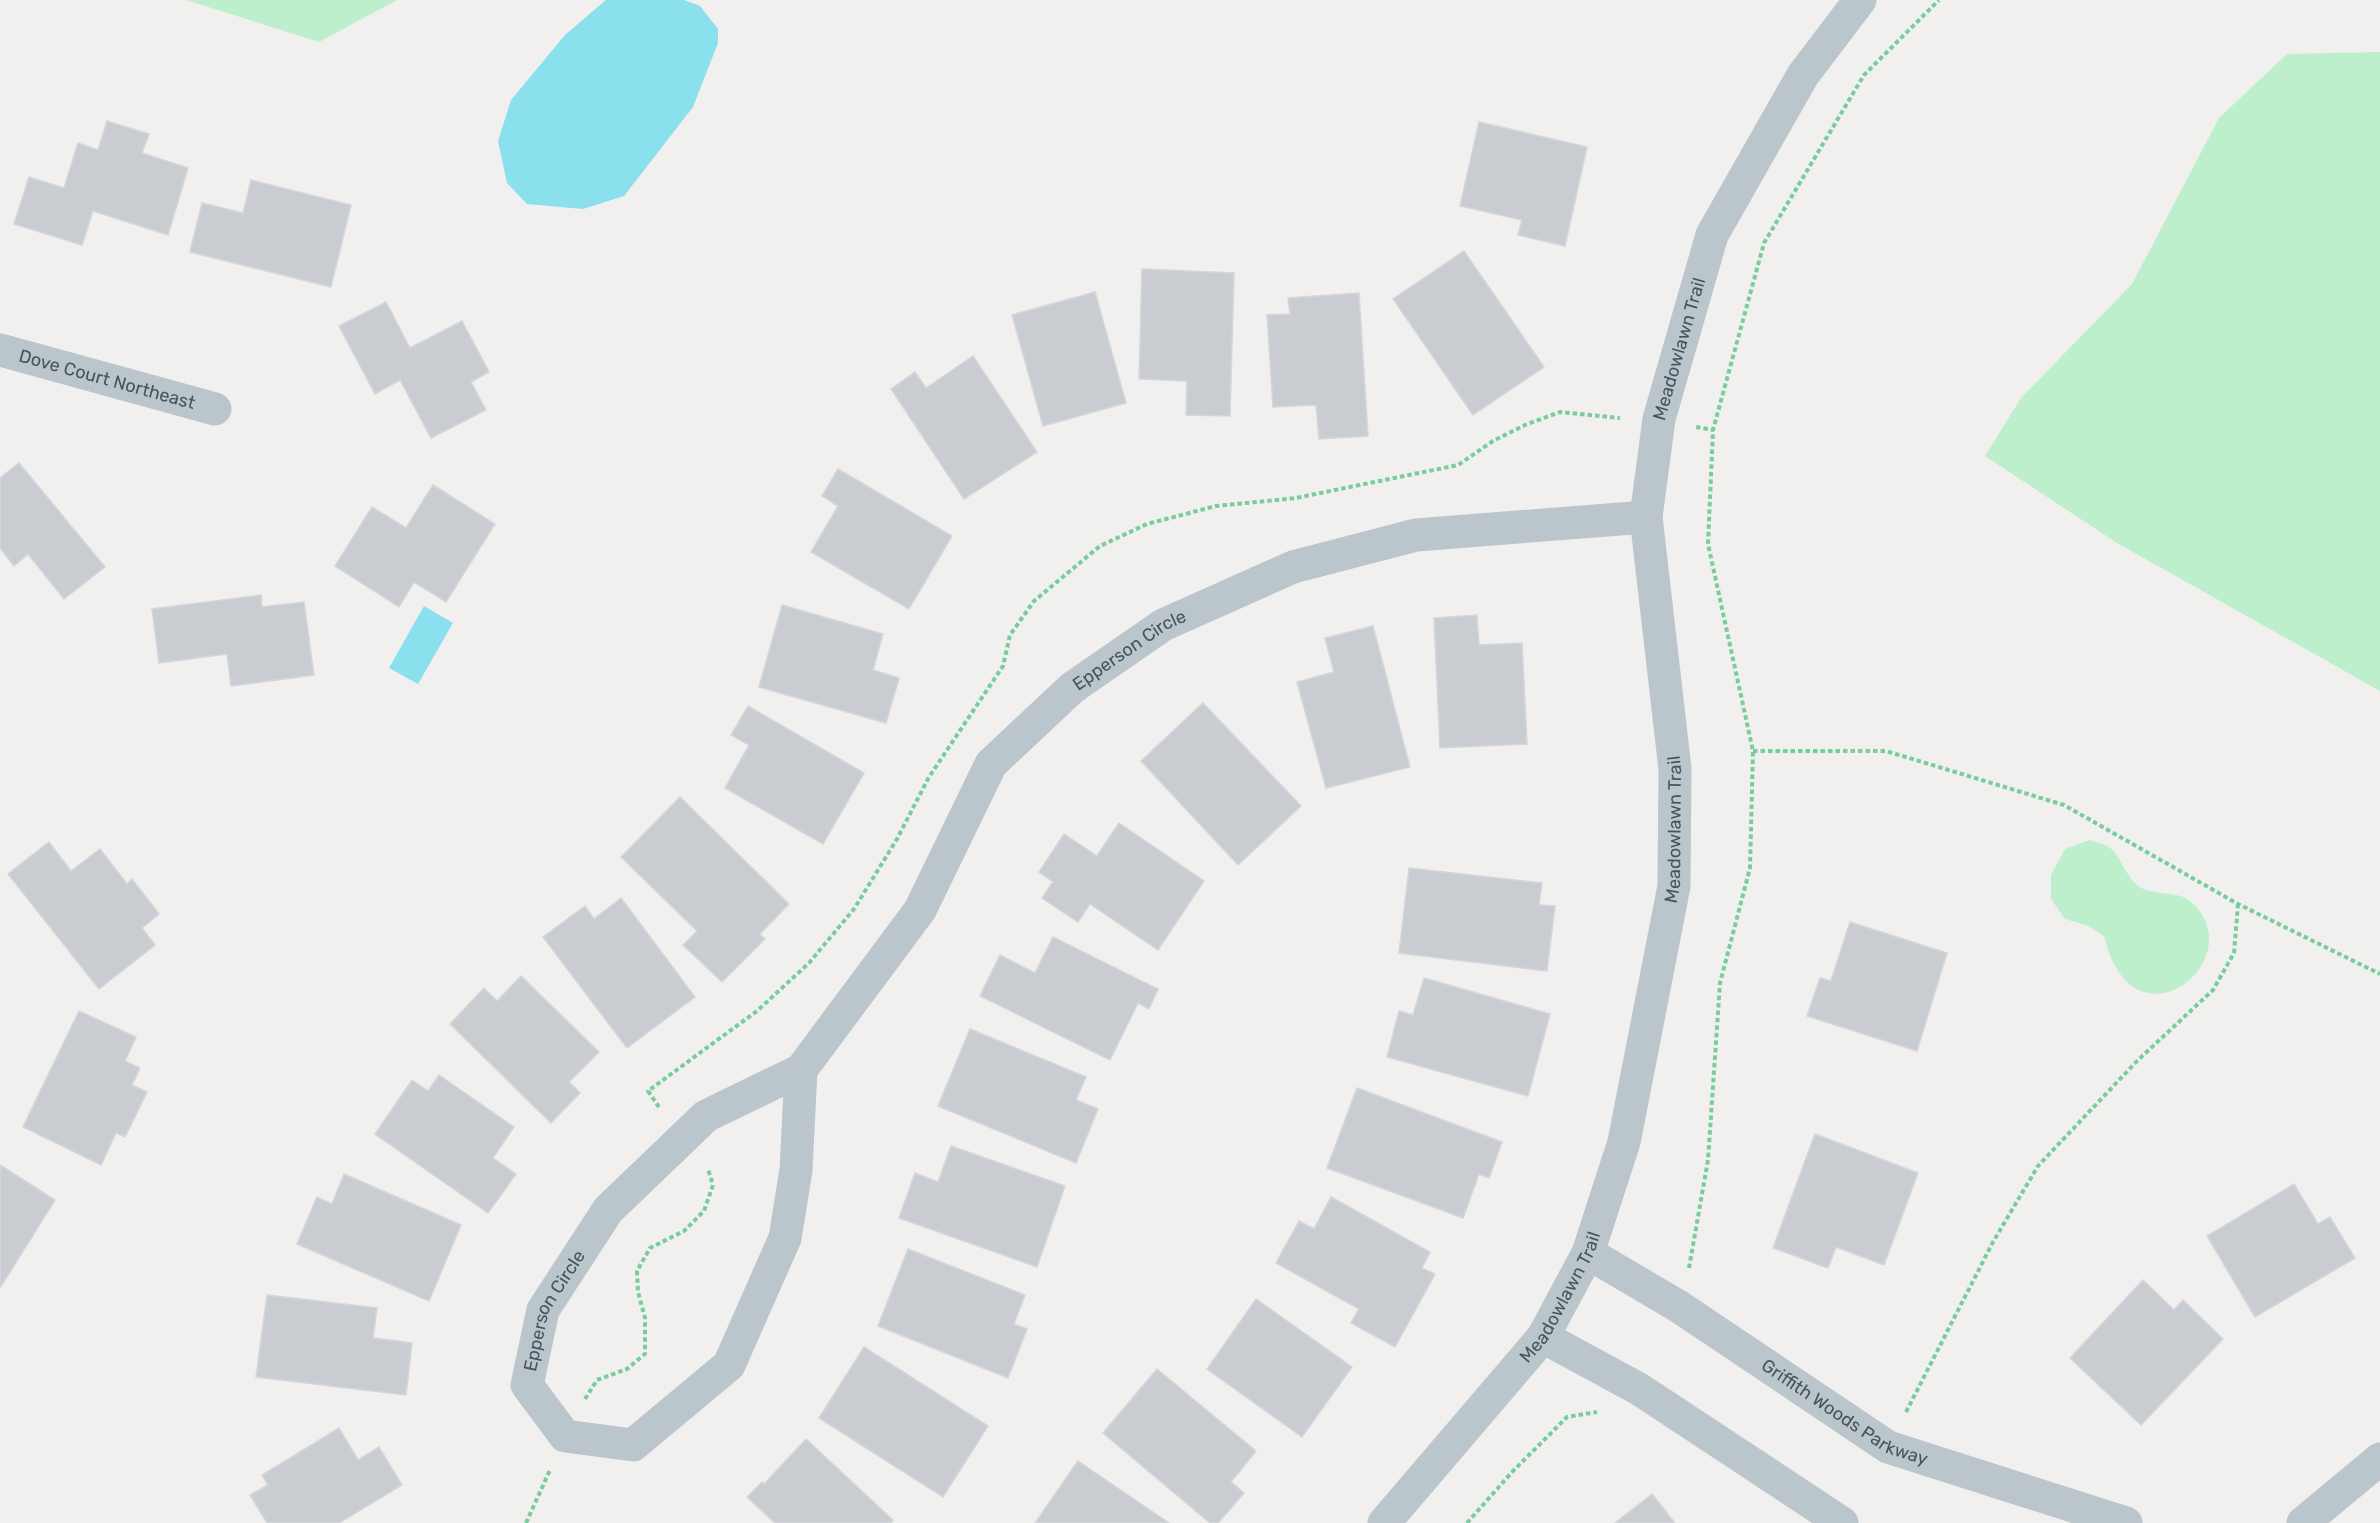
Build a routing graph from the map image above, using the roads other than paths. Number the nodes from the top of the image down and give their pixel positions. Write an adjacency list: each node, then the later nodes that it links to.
1 (1860, 0): 4 (street, Meadowlawn Trail)
2 (0, 350): 3 (street, Dove Court Northeast)
3 (215, 410)
4 (1646, 517): 5 (street, Epperson Circle); 6 (street, Meadowlawn Trail)
5 (801, 1070): 5 (street, Epperson Circle)
6 (1588, 1253): 7 (street, Meadowlawn Trail); 11 (street, Griffith Woods Parkway)
7 (1543, 1337): 9 (street, Meadowlawn Trail); 10 (street)
8 (2380, 1459): 12 (street)
9 (1384, 1523)
10 (1842, 1523)
11 (2126, 1523)
12 (2303, 1523)

